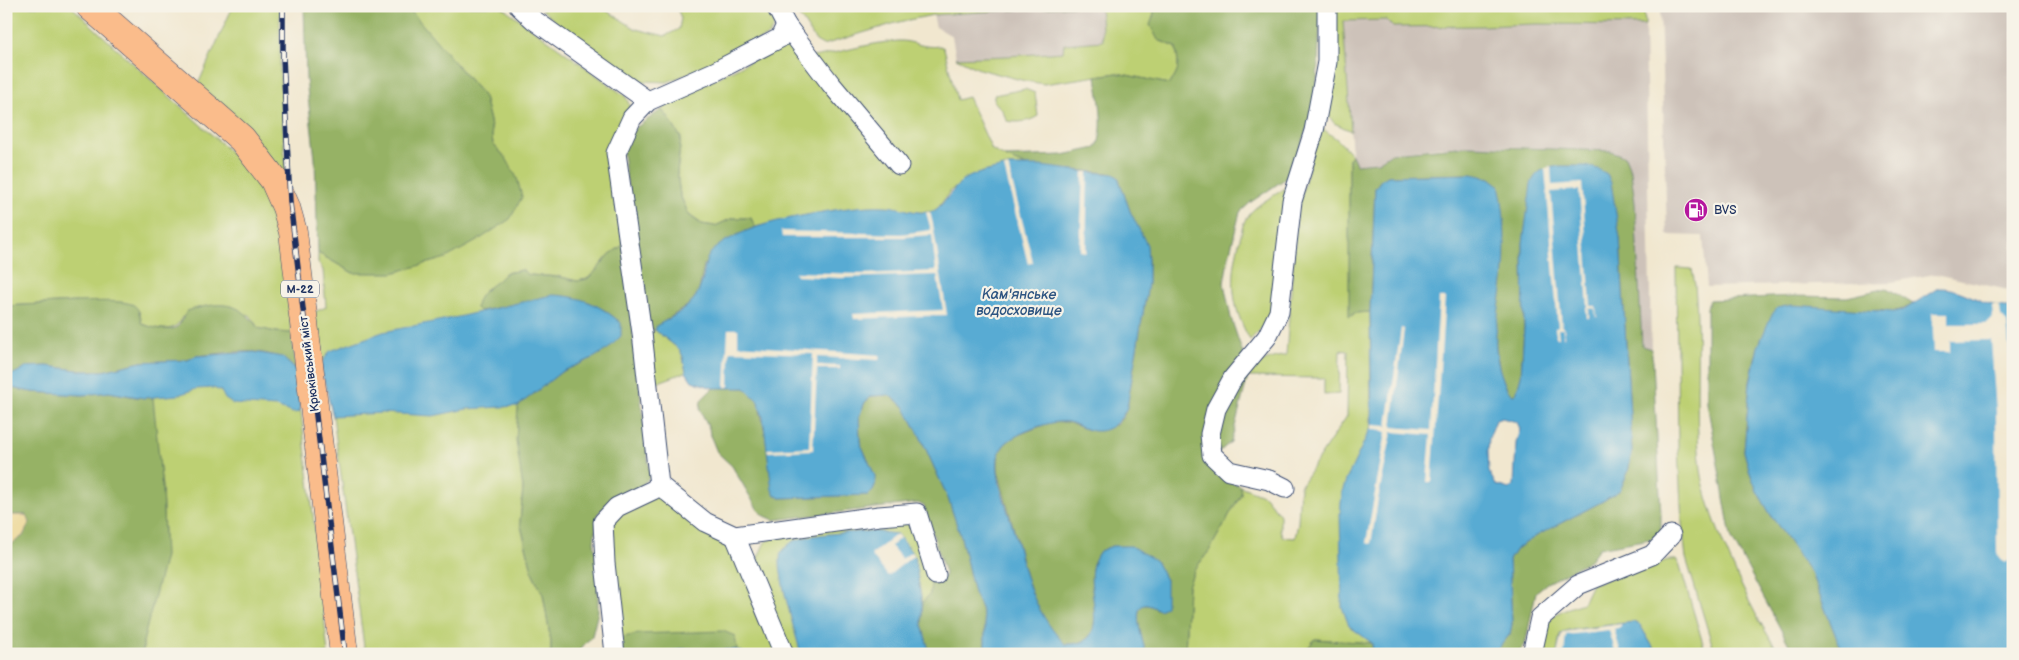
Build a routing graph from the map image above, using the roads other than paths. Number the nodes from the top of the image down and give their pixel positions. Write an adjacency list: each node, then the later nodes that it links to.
1 (90, 6): 13 (highway, Крюківський міст / М-22)
2 (519, 6): 6 (street)
3 (776, 6): 5 (street)
4 (1327, 6): 9 (street)
5 (786, 25): 6 (street); 7 (street)
6 (648, 101): 8 (street)
7 (899, 165)
8 (659, 485): 11 (street); 14 (street)
9 (1285, 488)
10 (1670, 535): 16 (street)
11 (735, 536): 12 (street); 15 (street)
12 (936, 576)
13 (344, 654)
14 (615, 654)
15 (784, 654)
16 (1532, 654)

